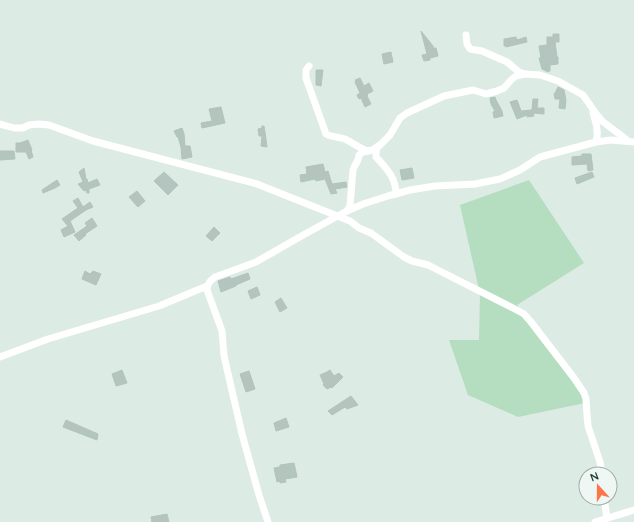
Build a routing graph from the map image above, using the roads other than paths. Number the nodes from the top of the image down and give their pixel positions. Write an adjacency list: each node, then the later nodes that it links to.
1 (466, 35): 3 (street)
2 (309, 66): 9 (street)
3 (525, 74): 4 (street); 8 (street)
4 (592, 108): 6 (street); 7 (street)
5 (0, 124): 12 (street)
6 (596, 142): 7 (street); 10 (street)
7 (632, 142)
8 (379, 146): 9 (street); 10 (street)
9 (369, 151): 11 (street)
10 (396, 194): 11 (street)
11 (347, 211): 12 (street)
12 (339, 216): 13 (street); 15 (street)
13 (207, 286): 14 (street); 19 (street)
14 (0, 357)
15 (601, 466)
16 (605, 506): 18 (street)
17 (634, 510): 18 (street)
18 (607, 518): 20 (street)
19 (268, 522)
20 (595, 522)

